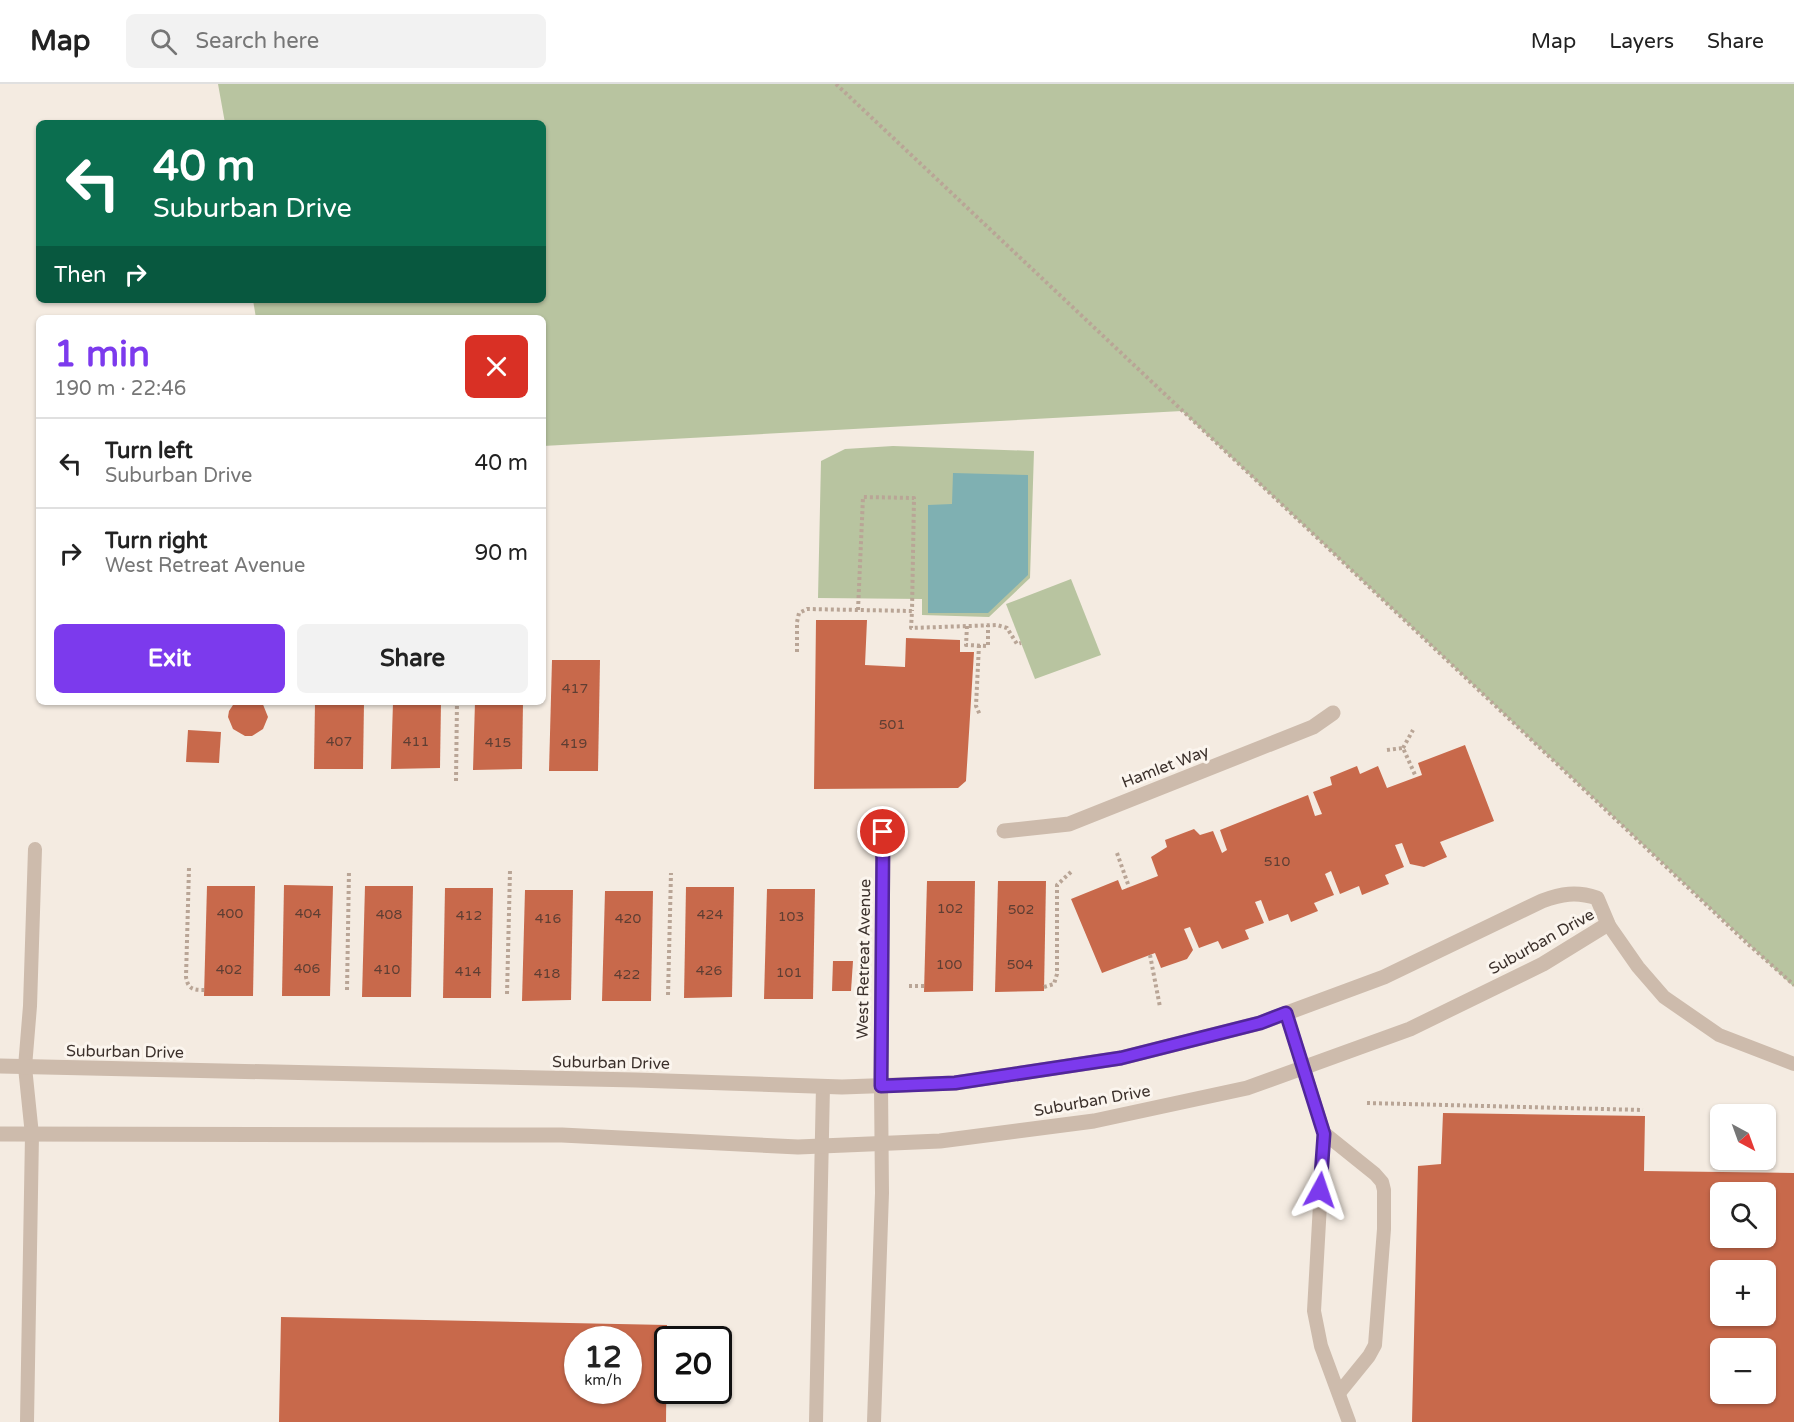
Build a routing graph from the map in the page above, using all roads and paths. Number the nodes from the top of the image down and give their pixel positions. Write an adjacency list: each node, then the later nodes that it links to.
1 (836, 84): 29 (path)
2 (858, 610): 3 (path); 3 (path); 8 (path)
3 (912, 611): 5 (path)
4 (988, 625): 5 (path); 6 (path); 7 (path)
5 (967, 626): 7 (path)
6 (1021, 643)
7 (979, 645): 11 (path)
8 (797, 652)
9 (457, 705): 16 (path)
10 (1333, 713): 17 (street, Hamlet Way)
11 (980, 715)
12 (1413, 730): 13 (path)
13 (1403, 748): 14 (path); 15 (path)
14 (1387, 750)
15 (1416, 777)
16 (456, 781)
17 (1004, 831)
18 (883, 832): 44 (street, West Retreat Avenue)
19 (35, 849): 41 (lane)
20 (1117, 853): 26 (path)
21 (189, 868): 33 (path)
22 (349, 870): 34 (path)
23 (1073, 870): 32 (path)
24 (510, 871): 35 (path)
25 (671, 873): 36 (path)
26 (1129, 887)
27 (1608, 924): 38 (street, Suburban Drive); 39 (lane); 42 (street, Suburban Drive)
28 (1150, 955): 37 (path)
29 (1794, 985)
30 (909, 986): 31 (path)
31 (924, 986)
32 (1044, 987)
33 (204, 990)
34 (347, 990)
35 (507, 993)
36 (668, 995)
37 (1160, 1007)
38 (1286, 1013): 42 (lane); 44 (street, Suburban Drive)
39 (1794, 1064)
40 (0, 1066): 41 (street, Suburban Drive)
41 (25, 1067): 43 (street, Suburban Drive); 49 (lane)
42 (1304, 1067): 48 (lane); 50 (street, Suburban Drive)
43 (823, 1086): 44 (street, Suburban Drive); 51 (lane)
44 (881, 1086): 50 (lane)
45 (1366, 1103): 46 (path)
46 (1643, 1110)
47 (0, 1134): 49 (street, Suburban Drive)
48 (1324, 1134): 52 (lane); 52 (lane)
49 (32, 1136): 51 (street, Suburban Drive); 53 (lane)
50 (883, 1144): 51 (street, Suburban Drive); 55 (lane)
51 (822, 1146): 54 (lane)
52 (1339, 1393): 56 (lane)
53 (27, 1422)
54 (816, 1422)
55 (874, 1422)
56 (1349, 1422)

